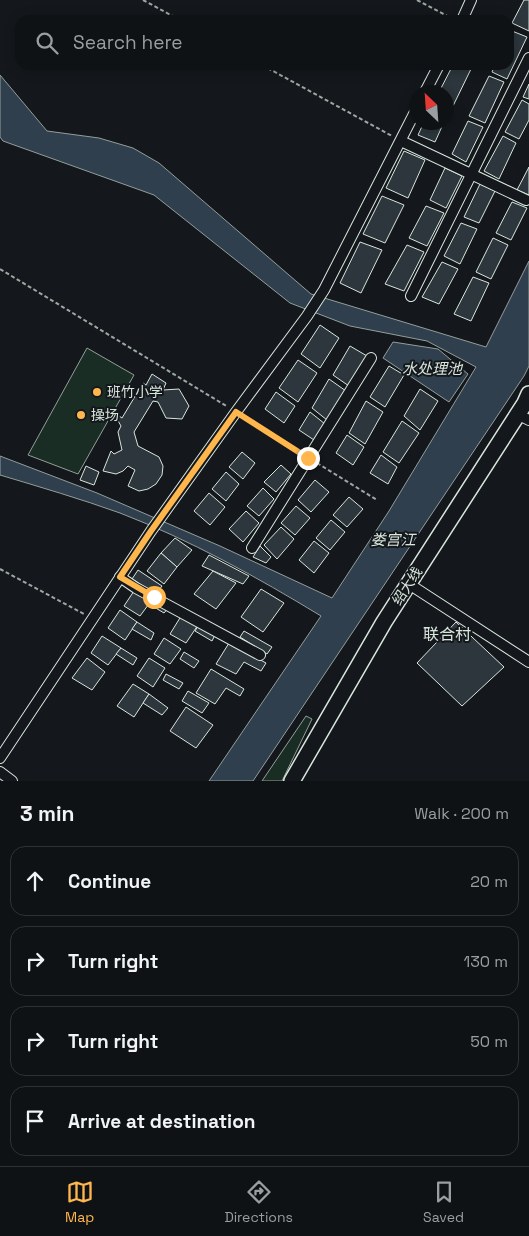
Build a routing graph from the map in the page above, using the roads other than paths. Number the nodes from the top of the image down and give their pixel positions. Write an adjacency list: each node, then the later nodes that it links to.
1 (471, 0): 2 (street)
2 (464, 15)
3 (529, 58): 8 (street)
4 (436, 70): 5 (street)
5 (429, 85)
6 (409, 124): 7 (street)
7 (401, 141): 8 (street); 15 (street)
8 (471, 175): 9 (street); 10 (street)
9 (526, 200)
10 (411, 296)
11 (371, 358): 14 (street)
12 (529, 394): 13 (main road, 绍大线)
13 (525, 417): 16 (main road, 绍大线)
14 (252, 548)
15 (120, 577): 17 (street); 19 (street)
16 (412, 587): 18 (street); 22 (main road, 绍大线); 23 (main road, 绍大线)
17 (260, 655)
18 (529, 662)
19 (0, 758)
20 (0, 772): 21 (street)
21 (12, 781)
22 (292, 781)
23 (302, 781)

